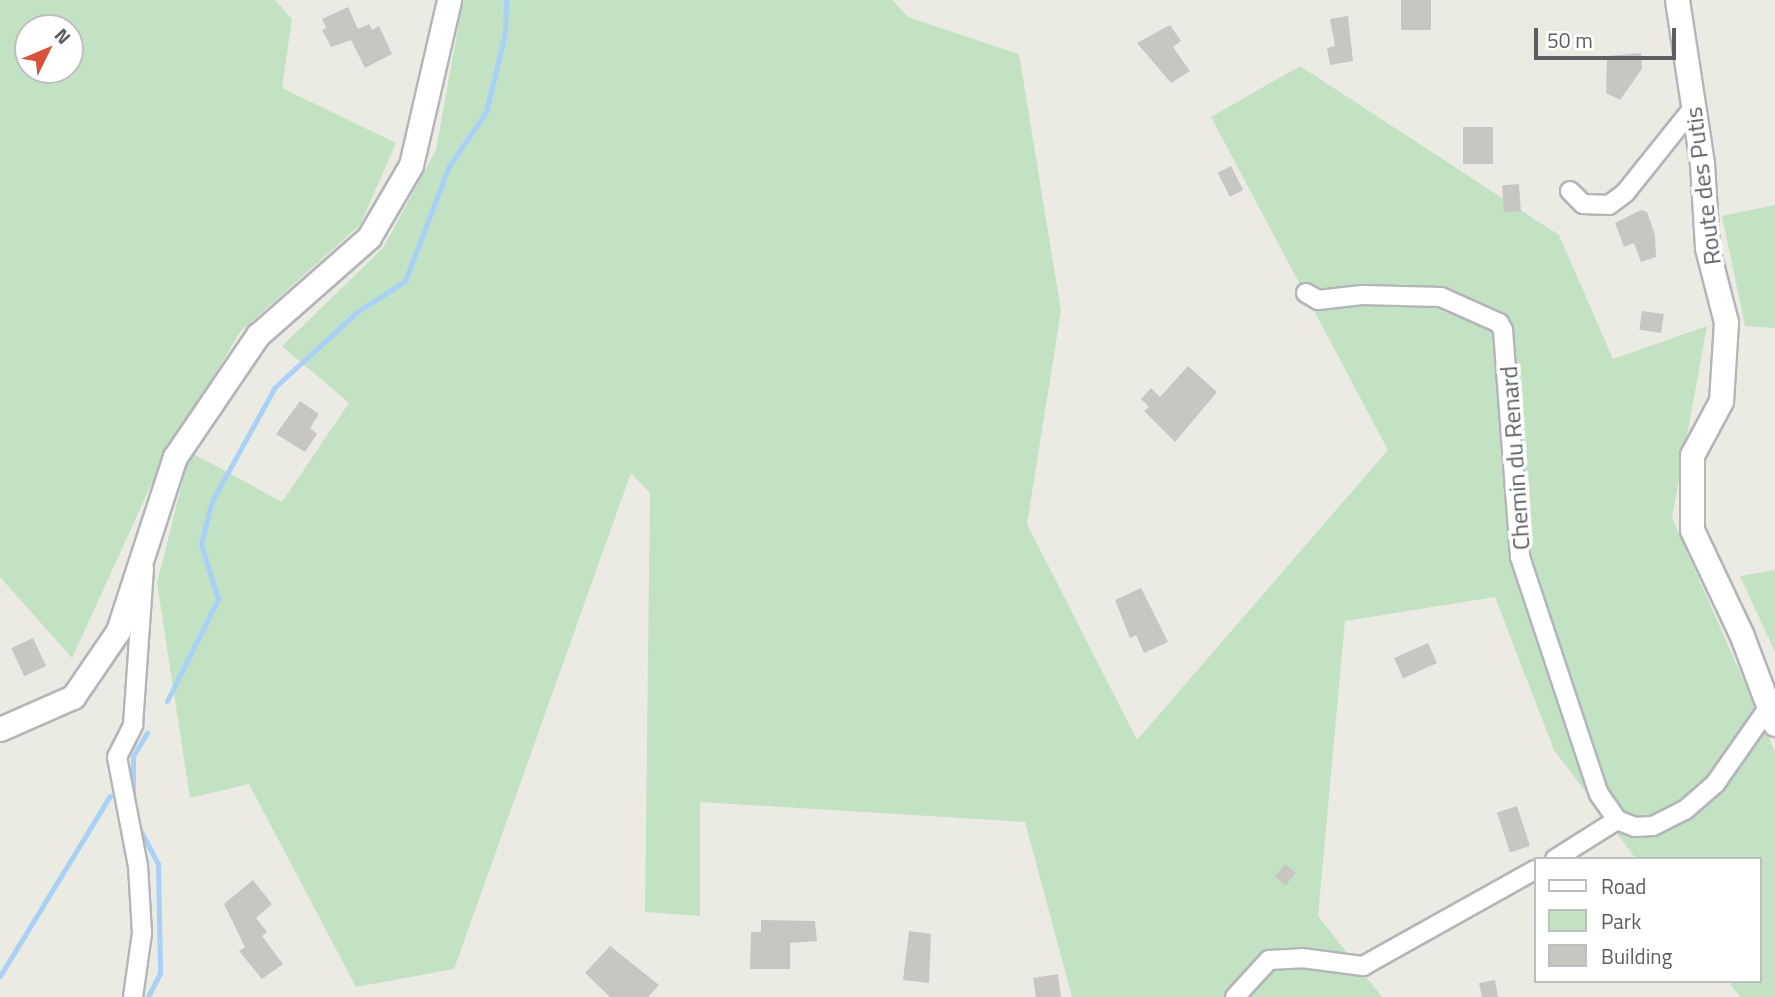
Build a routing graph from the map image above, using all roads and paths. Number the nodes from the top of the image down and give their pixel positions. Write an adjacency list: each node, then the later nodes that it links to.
1 (449, 0): 6 (street)
2 (1677, 0): 3 (street, Route des Putis)
3 (1694, 107): 4 (street); 7 (street, Route des Putis)
4 (1570, 191)
5 (1306, 293): 9 (street, Chemin du Renard)
6 (144, 551): 8 (street); 12 (street)
7 (1772, 716): 9 (street)
8 (0, 729)
9 (1617, 820): 10 (street)
10 (1558, 857)
11 (1534, 871): 13 (street)
12 (133, 997)
13 (1235, 997)

